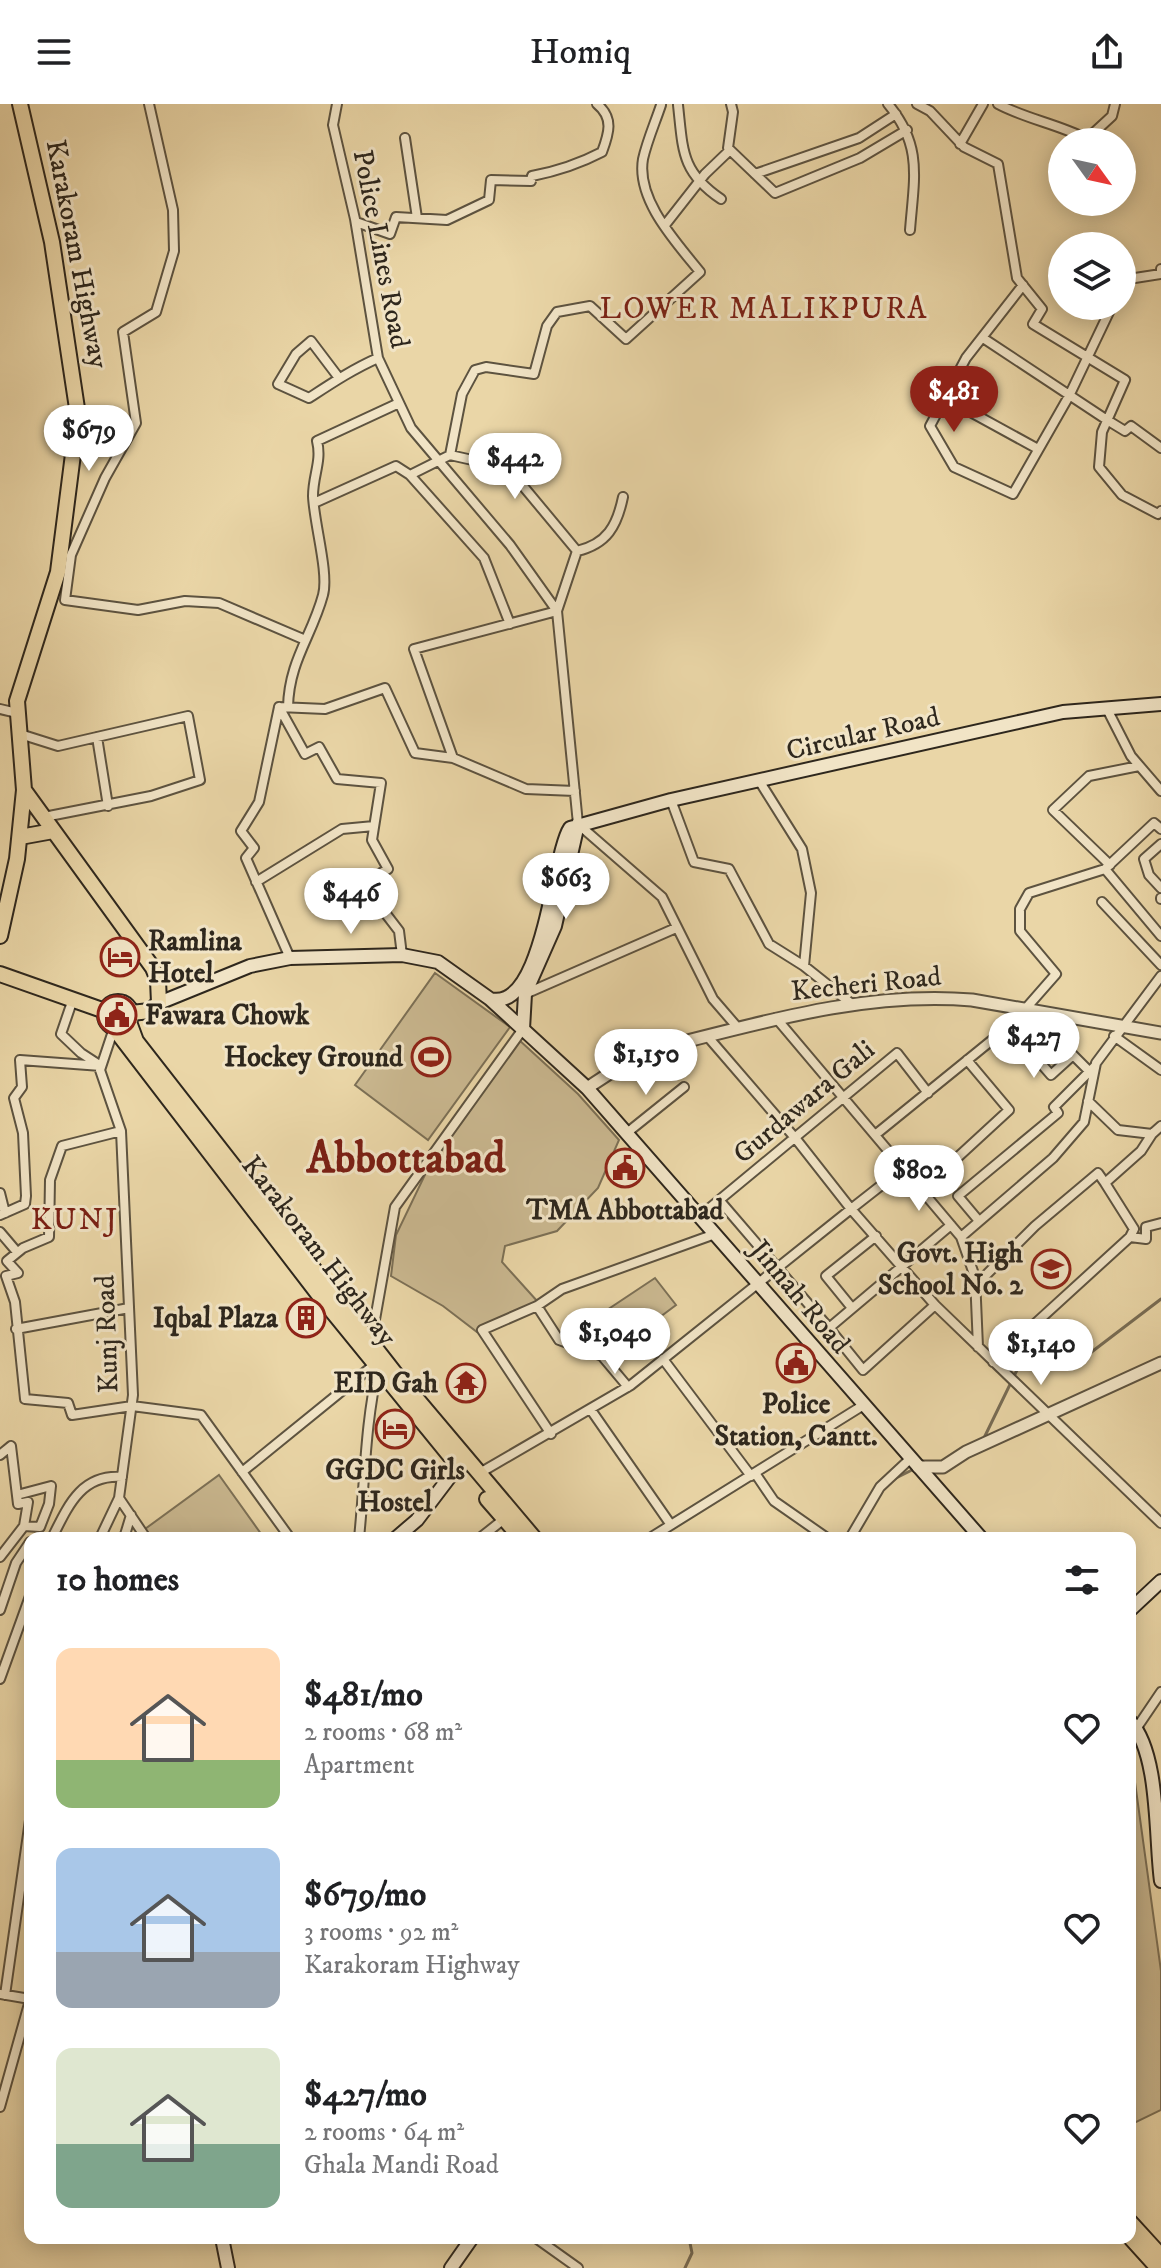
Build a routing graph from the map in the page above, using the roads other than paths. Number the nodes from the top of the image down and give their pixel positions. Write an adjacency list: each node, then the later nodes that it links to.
1 (20, 104): 53 (highway, Karakoram Highway)
2 (149, 104): 48 (street)
3 (337, 104): 22 (street, Police Lines Road)
4 (597, 104): 21 (street)
5 (731, 104): 17 (street)
6 (888, 104): 13 (street)
7 (917, 104): 16 (street)
8 (983, 104): 16 (street)
9 (998, 104): 10 (street)
10 (1115, 104)
11 (661, 105): 12 (street); 23 (street)
12 (679, 105): 19 (street)
13 (896, 114): 14 (street); 18 (street)
14 (907, 130): 18 (street); 24 (street)
15 (405, 138): 21 (street)
16 (960, 144): 27 (street)
17 (730, 150): 18 (street); 19 (street)
18 (755, 174)
19 (698, 184): 20 (street); 23 (street)
20 (721, 199)
21 (417, 218): 22 (street)
22 (356, 222): 31 (street, Police Lines Road)
23 (665, 225): 39 (street)
24 (910, 230)
25 (1161, 269): 26 (street)
26 (1136, 278)
27 (1023, 285): 29 (street); 30 (street)
28 (1105, 320): 30 (street)
29 (983, 338): 33 (street); 34 (street)
30 (1087, 357): 34 (street); 36 (street)
31 (378, 358): 32 (street); 35 (street, Police Lines Road)
32 (339, 378): 32 (street)
33 (948, 392): 38 (street); 38 (street)
34 (1069, 396): 36 (street); 38 (street)
35 (399, 403): 40 (street, Police Lines Road); 43 (street)
36 (1107, 420): 37 (street); 44 (street)
37 (1161, 448)
38 (1038, 449)
39 (450, 455): 40 (street); 45 (street)
40 (440, 462): 41 (street); 46 (street, Police Lines Road)
41 (410, 475): 43 (street); 47 (street)
42 (623, 497): 45 (street)
43 (314, 503): 48 (street)
44 (1161, 511)
45 (577, 551): 46 (street)
46 (557, 611): 47 (street); 60 (street, Police Lines Road)
47 (510, 624): 56 (street)
48 (303, 639): 50 (street)
49 (1161, 704): 52 (main road, Circular Road)
50 (284, 707): 56 (street); 66 (street); 72 (street)
51 (0, 709): 53 (street)
52 (1107, 709): 57 (street); 58 (main road, Circular Road)
53 (17, 713): 54 (highway, Karakoram Highway)
54 (20, 734): 55 (street); 59 (highway, Karakoram Highway)
55 (97, 737): 63 (street); 63 (street)
56 (453, 758): 60 (street)
57 (1139, 766): 61 (street); 71 (street)
58 (760, 782): 62 (main road, Circular Road); 81 (street)
59 (24, 790): 64 (highway, Karakoram Highway); 69 (highway, Karakoram Highway)
60 (575, 791): 65 (street, Police Lines Road)
61 (1161, 791)
62 (671, 800): 65 (main road, Circular Road); 81 (street)
63 (108, 806): 64 (street)
64 (42, 817): 68 (highway, Karakoram Highway)
65 (578, 824): 75 (street); 84 (main road)
66 (374, 826): 72 (street); 78 (street)
67 (1161, 829): 71 (street)
68 (53, 831): 69 (highway); 87 (highway, Karakoram Highway)
69 (20, 837): 76 (highway, Karakoram Highway)
70 (1161, 844): 73 (street)
71 (1107, 867): 77 (street); 90 (street)
72 (256, 882): 79 (street)
73 (1161, 888)
74 (1102, 902): 80 (street)
75 (676, 928): 84 (street); 97 (street)
76 (0, 936)
77 (1161, 936)
78 (402, 955): 79 (main road, Jinnah Road); 86 (main road, Jinnah Road)
79 (290, 958): 87 (main road, Jinnah Road)
80 (1161, 965)
81 (804, 966): 88 (street)
82 (0, 974): 85 (highway)
83 (1161, 976): 94 (street)
84 (521, 992): 86 (main road); 89 (main road); 98 (main road)
85 (73, 999): 91 (highway); 104 (street)
86 (490, 999): 89 (main road, Jinnah Road)
87 (159, 1003): 92 (highway)
88 (853, 1005): 90 (street, Kecheri Road); 93 (street, Kecheri Road)
89 (501, 1009): 98 (main road, Jinnah Road)
90 (1023, 1009): 94 (street, Kecheri Road); 95 (street)
91 (105, 1011): 92 (highway); 96 (highway, Karakoram Highway)
92 (130, 1017): 96 (highway); 148 (highway, Karakoram Highway)
93 (776, 1018): 97 (street, Kecheri Road); 110 (street)
94 (1122, 1025): 99 (street, Kecheri Road); 100 (street)
95 (1009, 1027): 102 (street); 106 (street)
96 (114, 1028): 104 (street); 153 (highway, Karakoram Highway)
97 (738, 1028): 101 (street, Kecheri Road)
98 (523, 1029): 108 (main road, Jinnah Road); 148 (street)
99 (1161, 1033)
100 (1114, 1036): 103 (street); 105 (street)
101 (708, 1037): 108 (street, Kecheri Road); 117 (street)
102 (967, 1060): 109 (street); 120 (street)
103 (1096, 1063): 106 (street); 111 (street)
104 (101, 1066): 113 (street, Kunj Road); 124 (street)
105 (1161, 1070)
106 (1090, 1072): 126 (street)
107 (684, 1087): 114 (street)
108 (587, 1088): 114 (main road, Jinnah Road)
109 (928, 1093): 110 (street, Gurdawara Gali); 116 (street)
110 (843, 1098): 116 (street); 117 (street, Gurdawara Gali)
111 (1088, 1101): 115 (street); 126 (street)
112 (1161, 1126): 115 (street)
113 (121, 1131): 134 (street); 144 (street, Kunj Road)
114 (628, 1132): 125 (main road, Jinnah Road)
115 (1152, 1134): 119 (street)
116 (875, 1135): 118 (street)
117 (796, 1139): 122 (street, Gurdawara Gali); 123 (street)
118 (902, 1169): 120 (street); 123 (street)
119 (1105, 1183): 133 (street); 141 (street)
120 (921, 1191): 128 (street)
121 (0, 1193): 124 (street)
122 (720, 1201): 125 (street, Gurdawara Gali); 137 (street)
123 (851, 1209): 131 (street); 137 (street)
124 (2, 1214)
125 (700, 1216): 130 (main road, Jinnah Road)
126 (979, 1221): 132 (street)
127 (1161, 1223): 133 (street)
128 (951, 1225): 132 (street); 136 (street)
129 (0, 1232): 134 (street)
130 (715, 1234): 140 (main road, Jinnah Road); 143 (street)
131 (876, 1236): 136 (street); 145 (street)
132 (961, 1237): 141 (street)
133 (1130, 1237): 151 (street)
134 (17, 1252): 135 (street)
135 (3, 1258): 139 (street)
136 (902, 1265): 142 (street); 145 (street)
137 (777, 1268): 140 (street); 146 (street)
138 (0, 1270): 139 (street)
139 (18, 1273): 147 (street)
140 (757, 1285): 150 (street); 156 (main road, Jinnah Road)
141 (976, 1285): 149 (street)
142 (935, 1305): 146 (street); 149 (street)
143 (537, 1306): 154 (street); 159 (street)
144 (129, 1308): 147 (street); 155 (street, Kunj Road)
145 (852, 1308): 146 (street)
146 (829, 1328)
147 (16, 1329): 155 (street)
148 (371, 1343): 165 (highway, Karakoram Highway)
149 (978, 1348): 151 (street)
150 (663, 1359): 154 (street); 166 (street)
151 (993, 1362): 158 (street)
152 (1161, 1363): 158 (street)
153 (376, 1366): 162 (highway, Karakoram Highway); 164 (street); 183 (street)
154 (628, 1387): 157 (street)
155 (132, 1406): 164 (street); 167 (street, Kunj Road)
156 (862, 1406): 161 (main road, Jinnah Road); 166 (street)
157 (591, 1410): 159 (street); 174 (street)
158 (1048, 1416): 163 (street); 173 (street)
159 (551, 1434): 165 (street)
160 (0, 1455): 169 (street)
161 (914, 1463): 163 (street); 168 (main road, Jinnah Road); 190 (street)
162 (458, 1466): 172 (highway, Karakoram Highway); 184 (main road)
163 (943, 1467): 168 (street)
164 (242, 1472): 182 (street)
165 (477, 1474): 187 (highway, Karakoram Highway)
166 (753, 1475): 174 (street); 189 (street)
167 (122, 1477): 170 (street, Kunj Road); 178 (street)
168 (937, 1488): 191 (main road, Jinnah Road)
169 (17, 1495): 175 (street); 176 (street)
170 (119, 1498): 171 (street); 179 (street, Kunj Road)
171 (131, 1515): 180 (street); 181 (street)
172 (504, 1519): 185 (street); 186 (highway, Karakoram Highway)
173 (1161, 1523)
174 (671, 1525): 188 (street)
175 (24, 1526): 176 (street); 193 (street)
176 (40, 1527): 177 (street)
177 (37, 1532)
178 (55, 1532)
179 (103, 1532)
180 (126, 1532)
181 (142, 1532)
182 (286, 1532)
183 (360, 1532)
184 (403, 1532)
185 (488, 1532)
186 (516, 1532)
187 (529, 1532)
188 (660, 1532)
189 (818, 1532)
190 (854, 1532)
191 (976, 1532)
192 (24, 1551): 196 (street)
193 (0, 1557)
194 (1161, 1581): 195 (main road)
195 (1136, 1604)
196 (0, 1610)
197 (24, 1613): 198 (street)
198 (0, 1679)
199 (1161, 1692): 200 (street)
200 (1136, 1721)
201 (1136, 1733): 203 (main road)
202 (24, 1857): 204 (street)
203 (1161, 1881)
204 (2, 1994): 205 (street)
205 (24, 1999)
206 (24, 2021): 207 (street)
207 (0, 2107)
208 (1136, 2229): 213 (highway)
209 (223, 2244): 214 (main road)
210 (468, 2244): 215 (main road)
211 (544, 2244): 216 (street)
212 (1136, 2244): 217 (highway)
213 (1161, 2256)
214 (228, 2268)
215 (451, 2268)
216 (578, 2268)
217 (1158, 2268)

